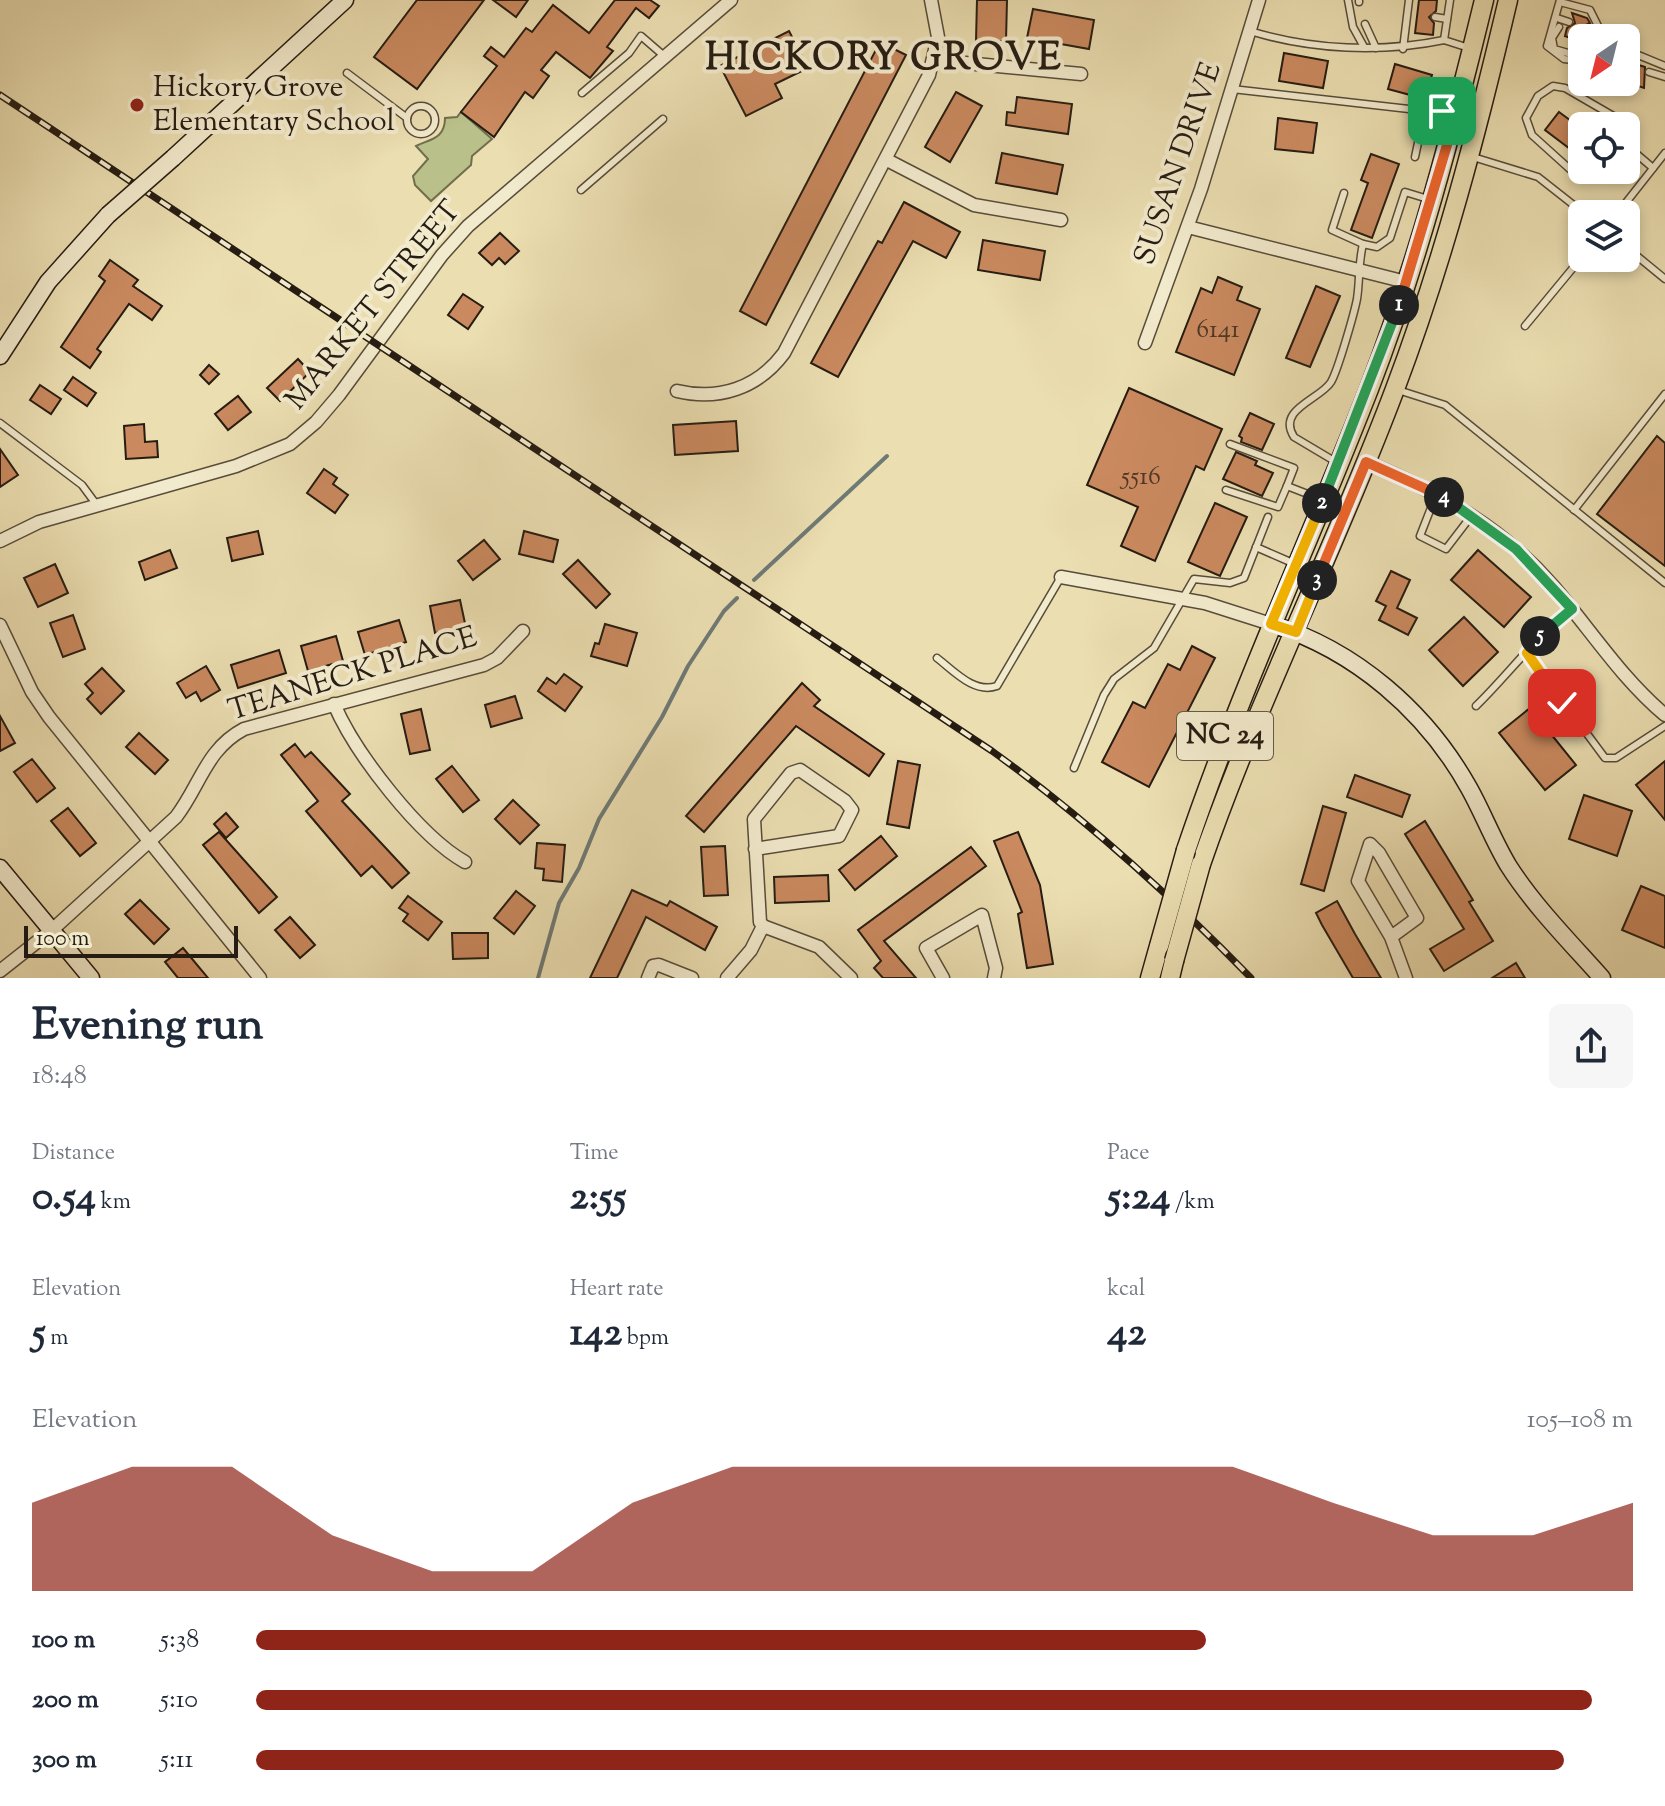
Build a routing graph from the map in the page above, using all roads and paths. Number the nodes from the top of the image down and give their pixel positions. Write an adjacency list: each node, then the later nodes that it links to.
1 (345, 0): 64 (street, bridge)
2 (731, 0): 26 (street, MARKET STREET)
3 (931, 0): 29 (street)
4 (1259, 0): 20 (street, SUSAN DRIVE)
5 (1348, 0): 22 (lane)
6 (1409, 0): 12 (lane)
7 (1443, 0): 8 (lane)
8 (1450, 0): 16 (lane)
9 (1484, 0): 25 (main road, NC 24)
10 (1508, 0): 43 (main road, NC 24)
11 (1560, 1): 15 (lane); 18 (lane)
12 (1407, 13): 13 (lane); 24 (lane)
13 (1417, 15)
14 (1435, 17): 16 (lane)
15 (1557, 18): 19 (lane); 19 (lane)
16 (1447, 19): 21 (lane)
17 (1365, 24): 23 (lane)
18 (1593, 24)
19 (1556, 27): 28 (lane)
20 (1250, 31): 22 (lane); 35 (street, SUSAN DRIVE)
21 (1444, 40): 24 (lane); 25 (lane)
22 (1364, 47): 23 (lane)
23 (1376, 48): 24 (lane)
24 (1403, 49)
25 (1472, 49): 39 (main road, NC 24)
26 (663, 55): 36 (lane); 76 (street, MARKET STREET)
27 (1640, 56): 30 (lane)
28 (1568, 59)
29 (934, 60): 33 (street); 46 (street)
30 (1665, 66)
31 (1649, 72): 34 (lane)
32 (347, 73): 40 (lane)
33 (1081, 74)
34 (1665, 77)
35 (1232, 89): 37 (lane); 55 (street, SUSAN DRIVE)
36 (582, 93)
37 (1425, 110): 39 (lane); 44 (lane)
38 (1606, 112): 47 (lane)
39 (1456, 115): 51 (main road, NC 24)
40 (407, 118): 40 (lane)
41 (663, 119): 49 (lane)
42 (1665, 153): 48 (lane)
43 (1471, 156): 53 (lane); 65 (main road, NC 24)
44 (1415, 157)
45 (1640, 157): 48 (lane)
46 (887, 160): 54 (street); 66 (street)
47 (1568, 167)
48 (1653, 168): 52 (lane)
49 (581, 190)
50 (1344, 193): 56 (lane)
51 (1432, 200): 56 (lane); 61 (main road, NC 24)
52 (1628, 200)
53 (1568, 201)
54 (1061, 220)
55 (1188, 227): 58 (street); 63 (street, SUSAN DRIVE)
56 (1363, 244): 58 (lane)
57 (1640, 258): 60 (lane)
58 (1356, 270): 61 (street); 71 (lane)
59 (1570, 272): 62 (lane)
60 (1665, 279)
61 (1406, 282): 71 (main road, NC 24)
62 (1525, 326)
63 (1145, 343)
64 (0, 356)
65 (1395, 390): 70 (main road, NC 24); 77 (lane)
66 (677, 391)
67 (1665, 394): 77 (lane)
68 (0, 423): 76 (lane)
69 (1230, 444): 72 (lane)
70 (1366, 462): 74 (street); 90 (main road, NC 24)
71 (1339, 464): 75 (main road, NC 24)
72 (1287, 486): 73 (lane); 75 (lane)
73 (1226, 490)
74 (1436, 493): 78 (street); 78 (lane)
75 (1323, 500): 82 (main road, NC 24)
76 (96, 504): 80 (street, MARKET STREET)
77 (1574, 510): 84 (lane)
78 (1472, 515): 86 (street)
79 (1268, 517): 81 (lane)
80 (0, 541)
81 (1256, 547): 82 (lane); 85 (lane)
82 (1295, 564): 87 (main road, NC 24)
83 (1061, 577): 85 (street); 92 (lane)
84 (1665, 583)
85 (1181, 598): 87 (street); 97 (lane)
86 (1572, 609): 91 (lane); 95 (street)
87 (1271, 624): 90 (street); 115 (main road, NC 24, bridge)
88 (0, 625): 98 (street)
89 (523, 631): 93 (street, TEANECK PLACE)
90 (1296, 632): 105 (main road, NC 24, bridge); 117 (street)
91 (1527, 653): 94 (lane); 96 (lane)
92 (937, 658)
93 (334, 704): 98 (street, TEANECK PLACE); 100 (street)
94 (1476, 706)
95 (1665, 715)
96 (1665, 726)
97 (1074, 768)
98 (149, 842): 103 (street, TEANECK PLACE); 108 (street)
99 (755, 849): 99 (street); 102 (street)
100 (465, 862)
101 (0, 868): 103 (street)
102 (763, 926): 111 (street); 112 (street)
103 (52, 930): 106 (street, TEANECK PLACE); 107 (street)
104 (1391, 937): 104 (street); 116 (street)
105 (1172, 969)
106 (0, 971)
107 (91, 978)
108 (260, 978)
109 (648, 978): 110 (street)
110 (692, 978)
111 (727, 978)
112 (851, 978)
113 (943, 978): 114 (street)
114 (994, 978)
115 (1150, 978)
116 (1406, 978)
117 (1602, 978)

